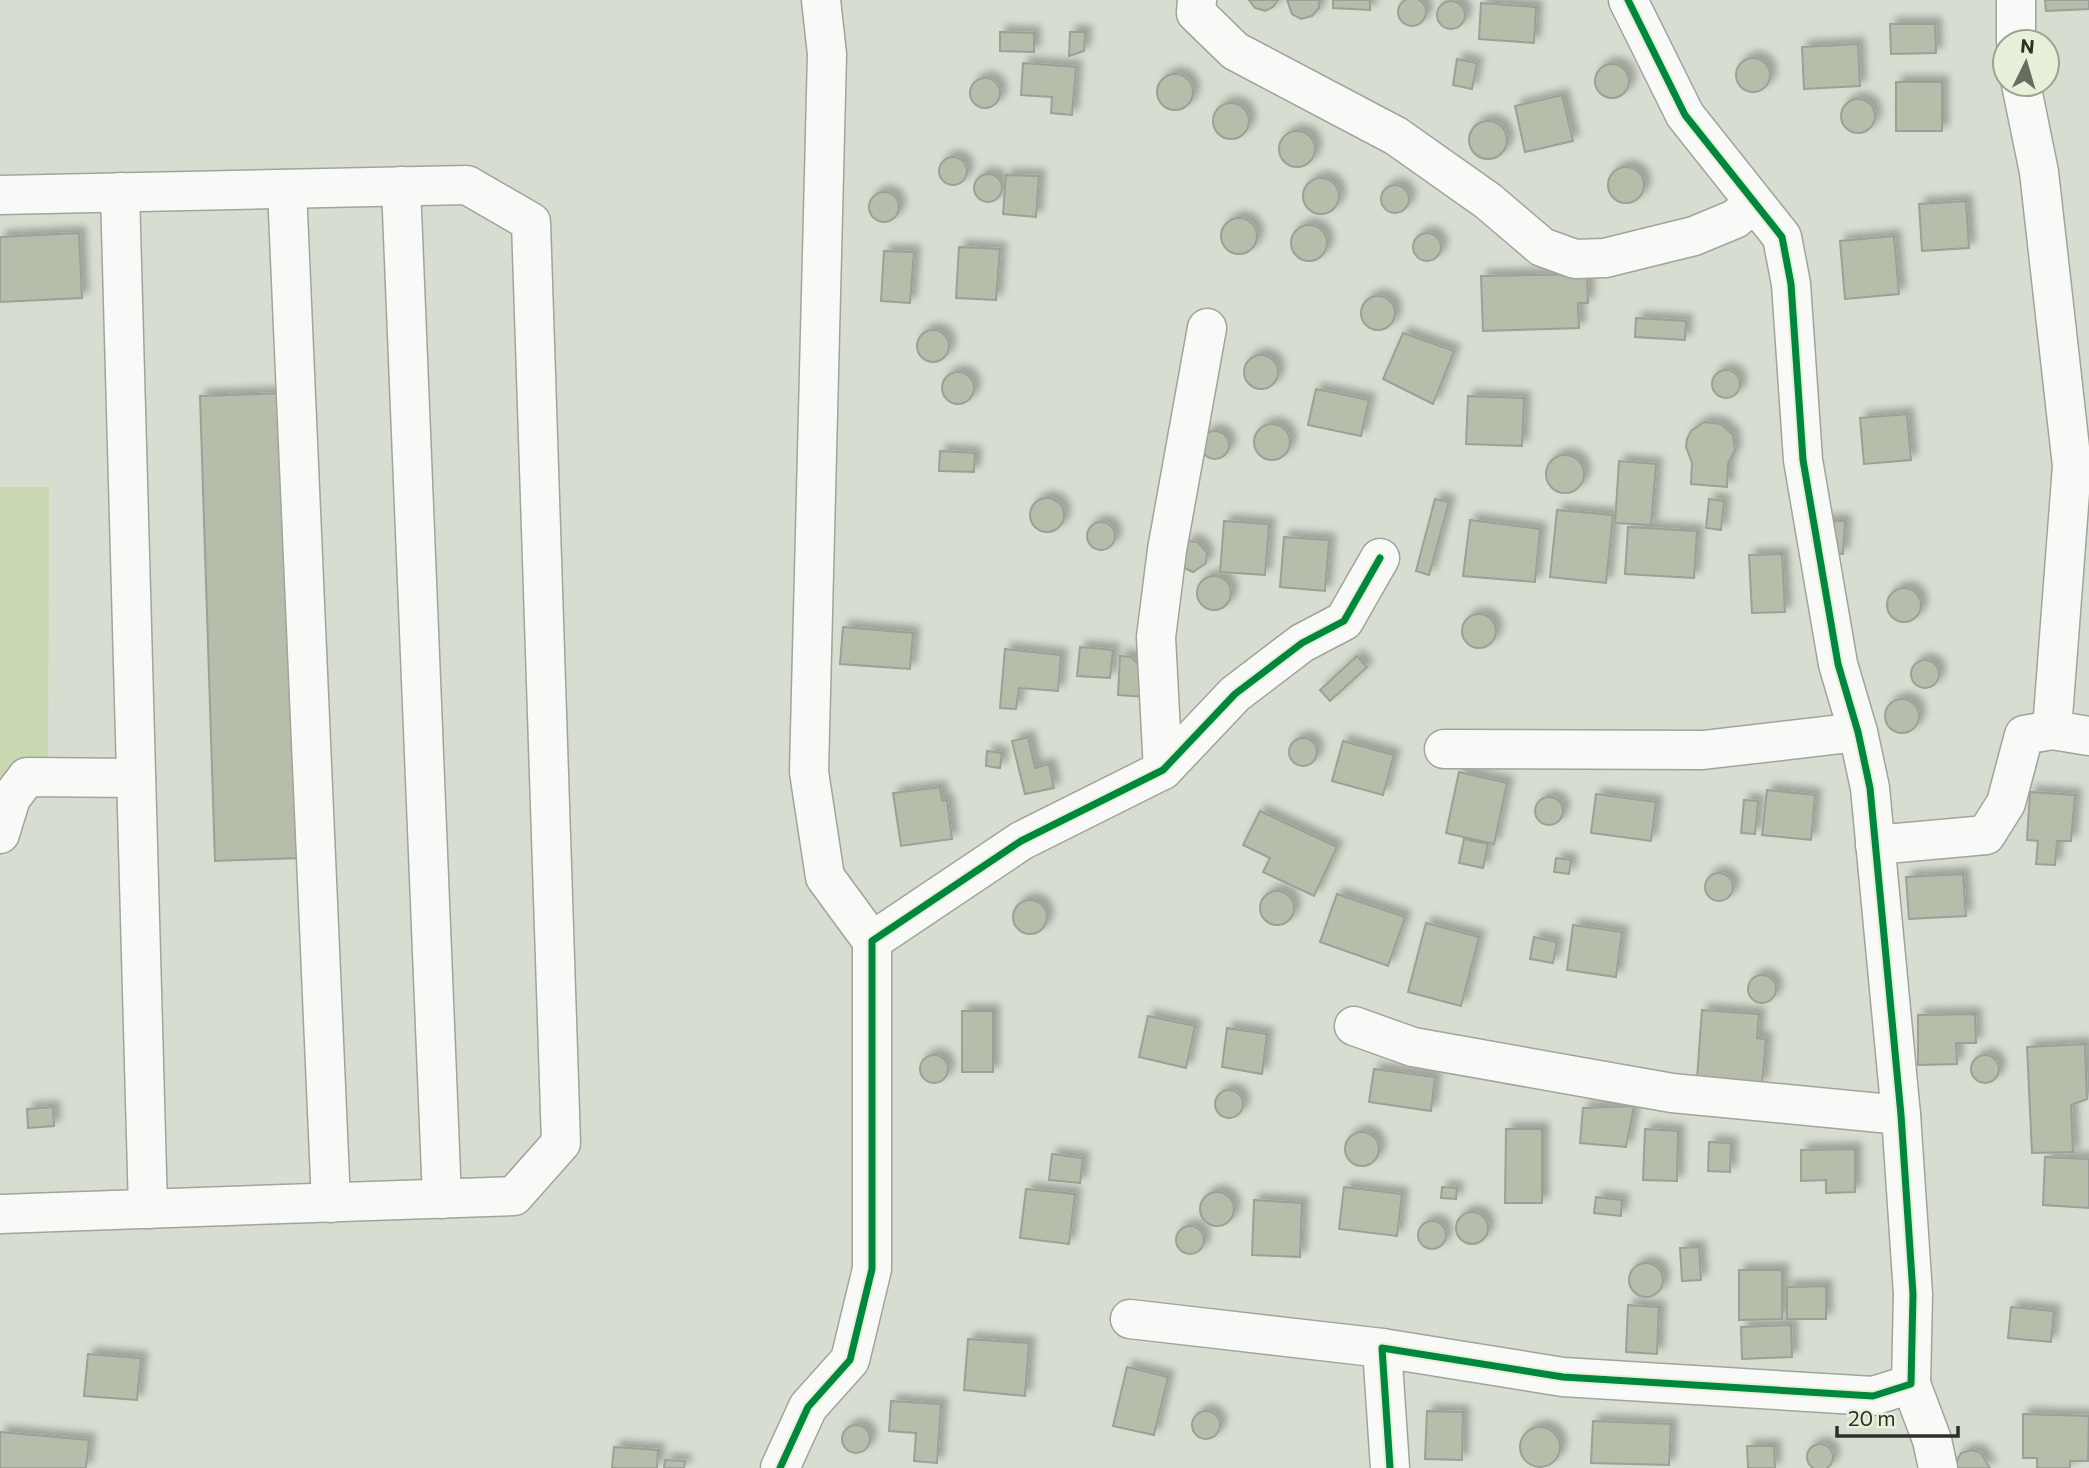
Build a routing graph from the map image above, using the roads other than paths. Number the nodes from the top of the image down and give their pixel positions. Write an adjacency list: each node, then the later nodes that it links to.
1 (821, 0): 23 (street)
2 (1197, 0): 11 (street)
3 (1628, 0): 11 (street)
4 (2016, 0): 5 (street)
5 (2015, 28)
6 (2024, 98): 13 (street)
7 (401, 186): 8 (street); 26 (street); 26 (street)
8 (287, 189): 9 (street); 27 (street)
9 (120, 192): 10 (street); 20 (street)
10 (0, 195)
11 (1754, 203): 16 (street)
12 (1207, 328): 19 (street)
13 (2080, 466): 15 (street)
14 (1380, 558): 19 (street)
15 (2052, 730): 17 (street); 22 (street)
16 (1858, 732): 18 (street); 22 (street)
17 (2089, 736)
18 (1444, 750)
19 (1163, 770): 23 (street)
20 (136, 778): 21 (street); 28 (street)
21 (0, 834)
22 (1875, 845): 25 (street)
23 (872, 941): 33 (street)
24 (1354, 1026): 25 (street)
25 (1901, 1115): 32 (street)
26 (442, 1199): 27 (street)
27 (331, 1203): 28 (street)
28 (148, 1209): 29 (street)
29 (0, 1214)
30 (1130, 1319): 31 (street)
31 (1382, 1348): 32 (street); 34 (street)
32 (1911, 1384): 35 (street)
33 (780, 1468)
34 (1390, 1468)
35 (1938, 1468)

